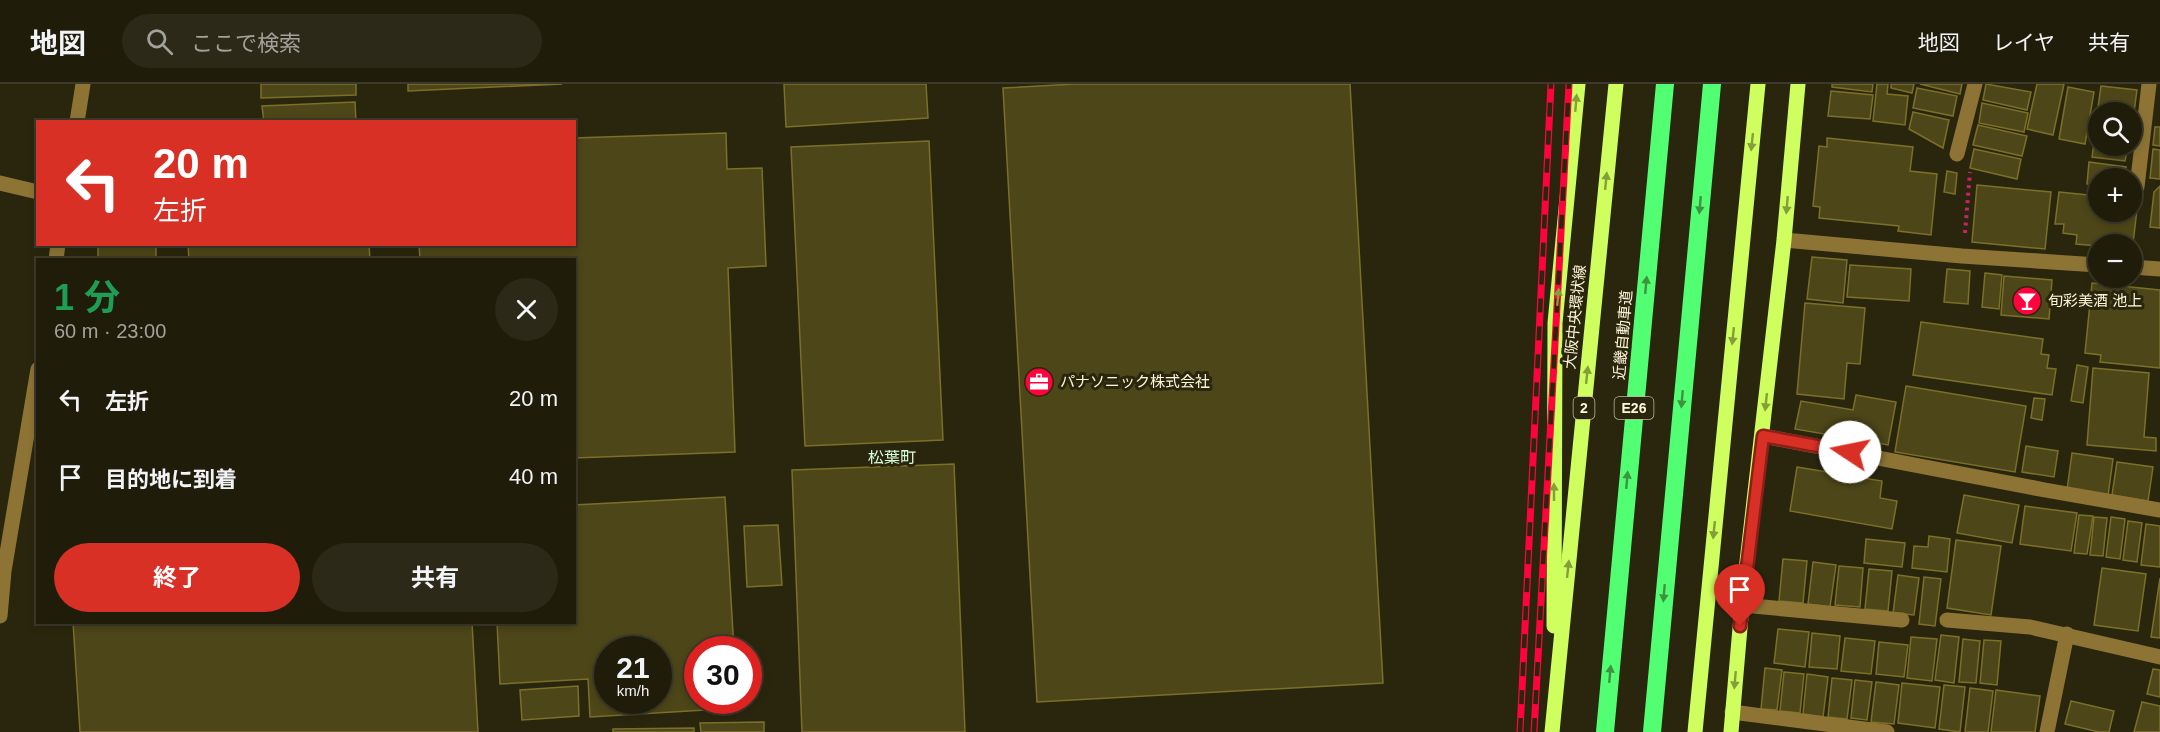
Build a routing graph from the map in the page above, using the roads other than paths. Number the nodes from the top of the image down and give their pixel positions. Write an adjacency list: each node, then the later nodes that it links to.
1 (83, 84): 10 (street)
2 (1578, 84): 30 (main road, one-way to 2)
3 (1616, 84): 30 (main road, 大阪中央環状線 / 2, one-way to 3)
4 (1665, 84): 31 (highway, 近畿自動車道 / E26, one-way to 4)
5 (1712, 84): 32 (highway, one-way to 32)
6 (1758, 84): 33 (main road, one-way to 33)
7 (1798, 84): 15 (main road, one-way to 15)
8 (1975, 84): 11 (street)
9 (2149, 84): 12 (street)
10 (77, 120)
11 (1957, 154)
12 (2139, 168)
13 (0, 183): 14 (street)
14 (36, 192)
15 (1784, 240): 16 (street); 20 (main road, one-way to 20)
16 (2088, 264)
17 (2142, 268): 18 (street)
18 (2160, 269)
19 (36, 380): 22 (street)
20 (1763, 436): 21 (street); 23 (main road)
21 (2160, 510)
22 (2, 571): 24 (street)
23 (1742, 605): 25 (street); 29 (main road, one-way to 29)
24 (0, 616)
25 (1902, 620)
26 (1947, 620): 27 (street)
27 (2067, 634): 28 (street); 36 (street)
28 (2160, 657)
29 (1732, 712): 34 (main road); 35 (street)
30 (1553, 725)
31 (1605, 732)
32 (1652, 732)
33 (1695, 732)
34 (1731, 732)
35 (1887, 732)
36 (2047, 732)

